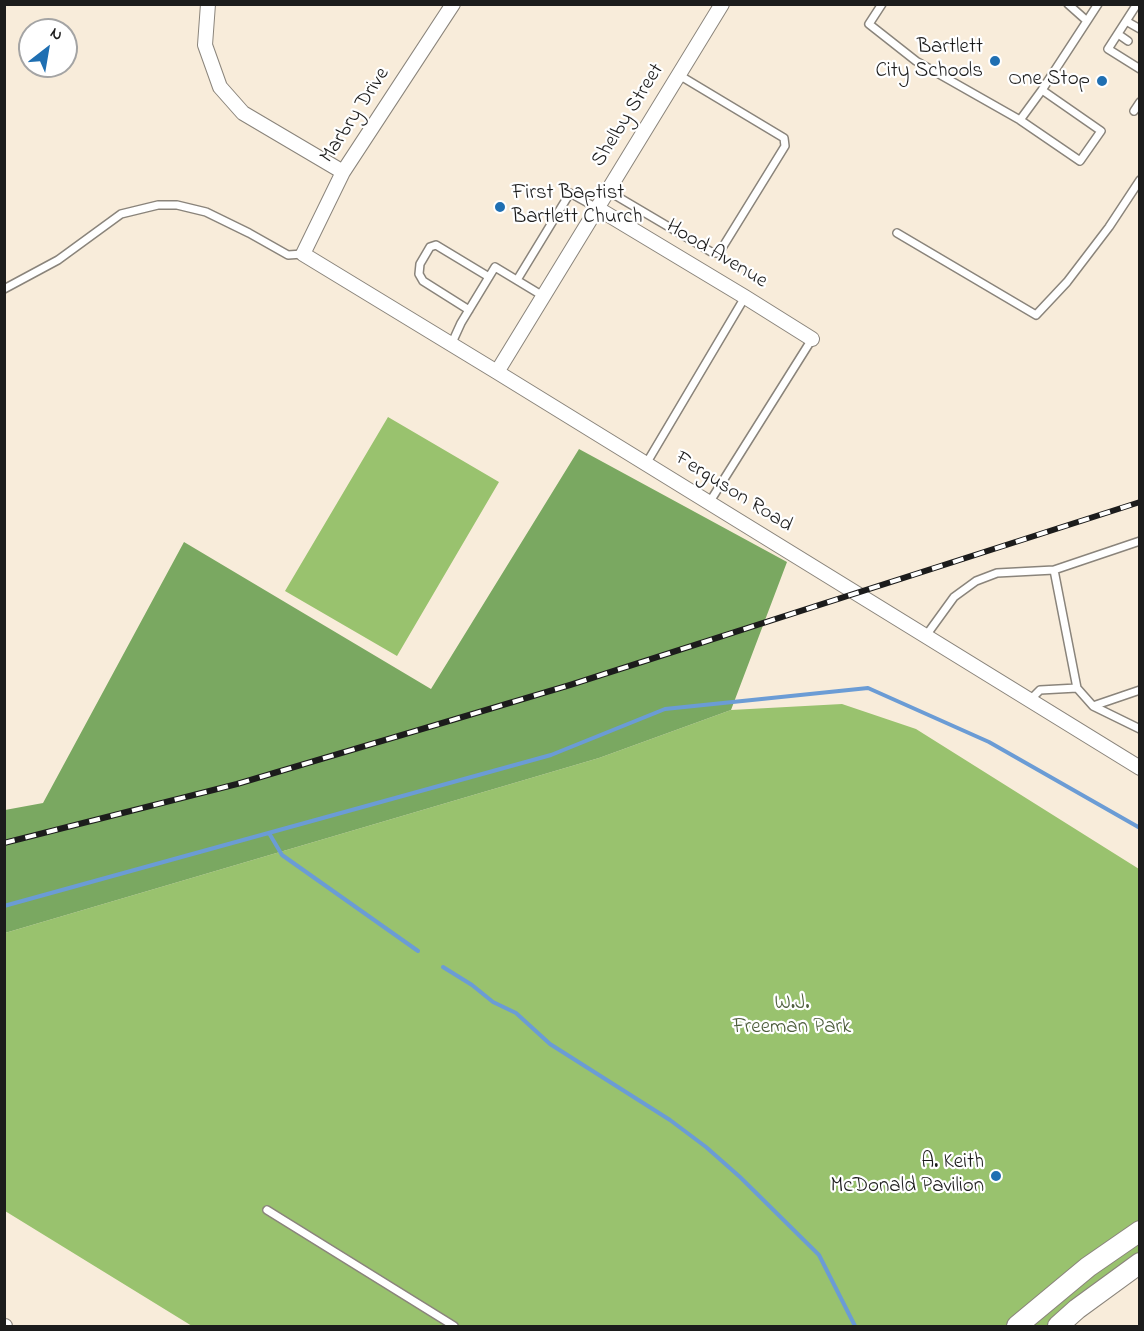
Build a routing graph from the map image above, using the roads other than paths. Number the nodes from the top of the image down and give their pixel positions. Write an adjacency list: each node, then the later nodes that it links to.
1 (208, 4): 19 (street)
2 (453, 4): 19 (street, Marbry Drive)
3 (722, 4): 14 (street, Shelby Street)
4 (882, 4): 18 (lane)
5 (1068, 4): 8 (lane)
6 (1098, 4): 8 (lane)
7 (1137, 4): 9 (lane)
8 (1087, 21): 15 (lane)
9 (1126, 21): 10 (lane); 11 (lane)
10 (1140, 29)
11 (1118, 34): 12 (lane); 13 (lane)
12 (1128, 41)
13 (1140, 69)
14 (679, 75): 21 (street, Shelby Street); 21 (lane)
15 (1042, 90): 18 (lane); 18 (lane)
16 (1140, 102): 17 (lane)
17 (1134, 111)
18 (1020, 120)
19 (343, 172): 24 (street, Marbry Drive)
20 (1138, 184): 23 (lane)
21 (608, 191): 22 (street, Shelby Street)
22 (597, 208): 26 (lane); 28 (street, Shelby Street); 29 (street, Hood Avenue)
23 (897, 233)
24 (303, 254): 27 (lane); 32 (street, Ferguson Road)
25 (489, 277): 26 (lane); 30 (lane); 30 (lane)
26 (517, 280): 28 (lane)
27 (4, 289)
28 (543, 296): 33 (street, Shelby Street)
29 (745, 297): 31 (street, Hood Avenue); 34 (lane)
30 (469, 310): 32 (lane)
31 (812, 339): 35 (lane)
32 (451, 345): 33 (street, Ferguson Road)
33 (497, 372): 34 (street, Ferguson Road)
34 (646, 464): 35 (street, Ferguson Road)
35 (709, 503): 38 (street, Ferguson Road)
36 (1140, 541): 37 (lane)
37 (1054, 570): 38 (lane); 39 (lane)
38 (925, 637): 41 (street, Ferguson Road)
39 (1077, 688): 41 (lane); 42 (lane)
40 (1140, 690): 42 (lane)
41 (1029, 700): 44 (street, Ferguson Road)
42 (1093, 706): 43 (lane)
43 (1140, 729)
44 (1140, 768)
45 (267, 1210): 48 (lane)
46 (1140, 1231): 49 (main road)
47 (1140, 1263): 50 (main road)
48 (454, 1326)
49 (1017, 1326)
50 (1058, 1326)

